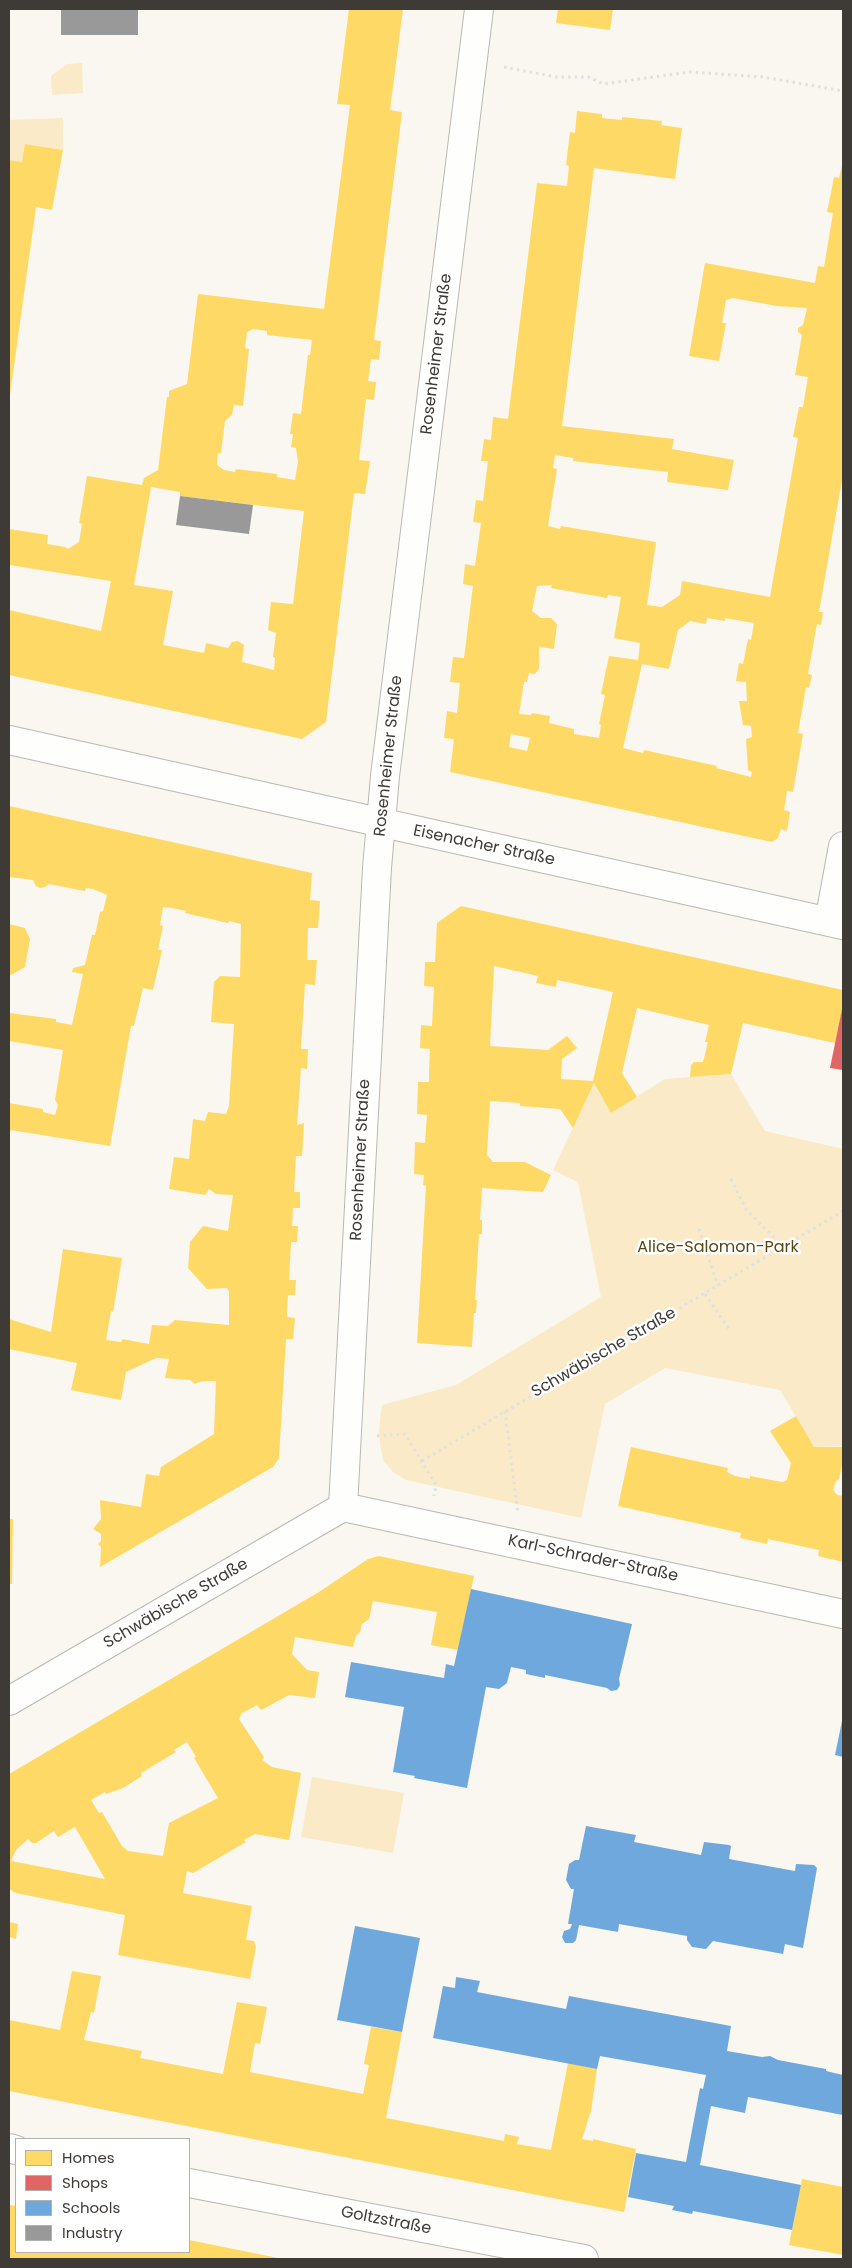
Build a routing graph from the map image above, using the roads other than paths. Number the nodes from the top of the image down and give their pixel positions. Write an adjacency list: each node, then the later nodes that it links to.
1 (479, 9): 3 (street, Rosenheimer Straße)
2 (9, 740): 3 (street, Eisenacher Straße)
3 (381, 824): 5 (street, Eisenacher Straße); 6 (street, Rosenheimer Straße)
4 (843, 846): 5 (street)
5 (836, 923)
6 (343, 1507): 7 (street, Karl-Schrader-Straße); 8 (street, Schwäbische Straße)
7 (843, 1614)
8 (9, 1701)
9 (190, 2183): 10 (street, Goltzstraße)
10 (584, 2259)

